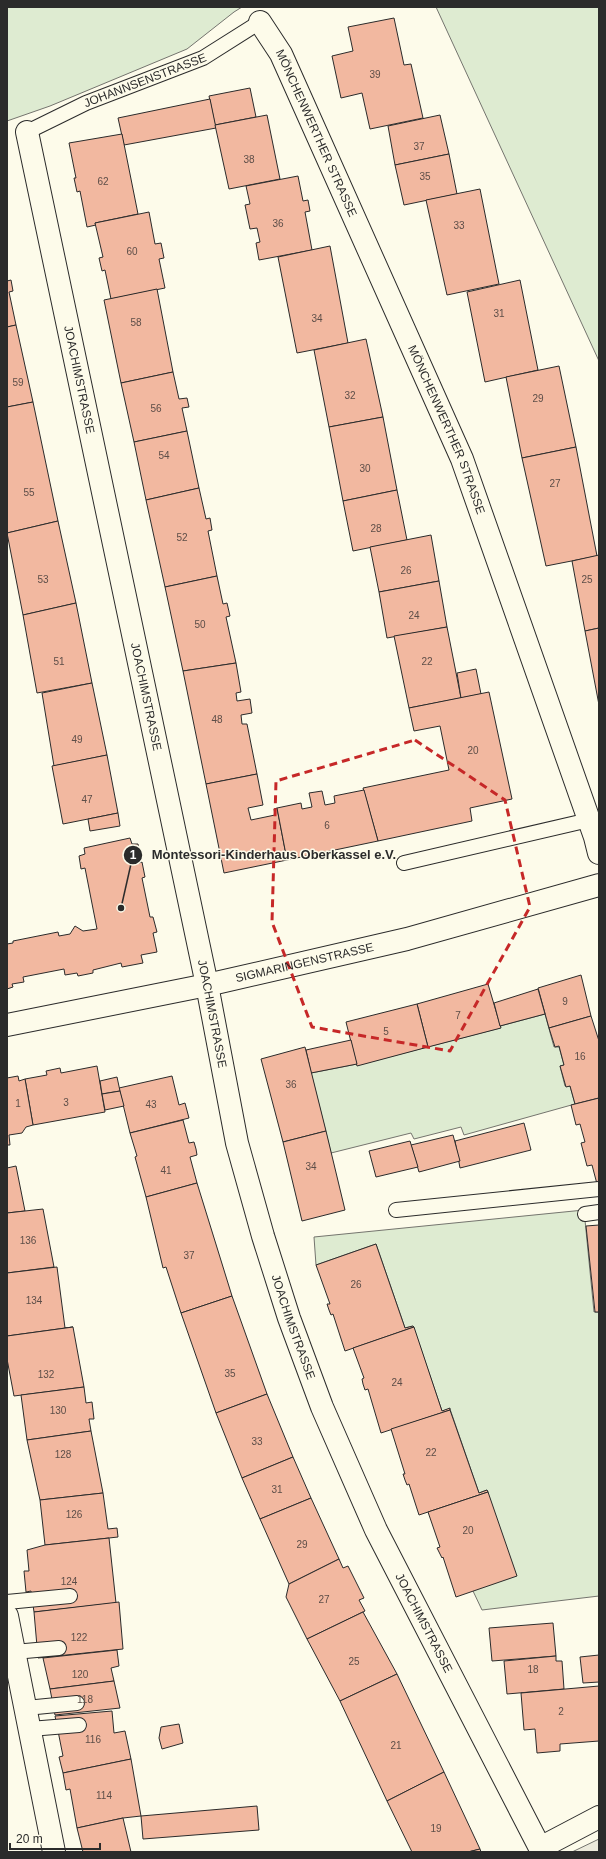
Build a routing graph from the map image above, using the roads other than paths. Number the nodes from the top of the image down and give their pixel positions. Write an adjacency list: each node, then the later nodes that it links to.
1 (260, 22): 2 (lane, JOHANNSENSTRASSE); 3 (street, MÖNCHENWERTHER STRASSE)
2 (27, 132): 7 (street, JOACHIMSTRASSE)
3 (589, 820): 4 (street, MÖNCHENWERTHER STRASSE); 5 (lane)
4 (599, 853)
5 (404, 862)
6 (599, 885): 7 (street, SIGMARINGENSTRASSE)
7 (207, 985): 8 (street, SIGMARINGENSTRASSE); 20 (street, JOACHIMSTRASSE)
8 (7, 1025)
9 (599, 1189): 10 (lane)
10 (396, 1210)
11 (70, 1596): 12 (lane)
12 (7, 1602)
13 (7, 1616): 15 (street)
14 (59, 1648): 15 (lane)
15 (14, 1652): 17 (street)
16 (77, 1703): 17 (lane)
17 (26, 1708): 19 (street)
18 (79, 1725): 19 (lane)
19 (30, 1729): 21 (street)
20 (599, 1817)
21 (54, 1852)

